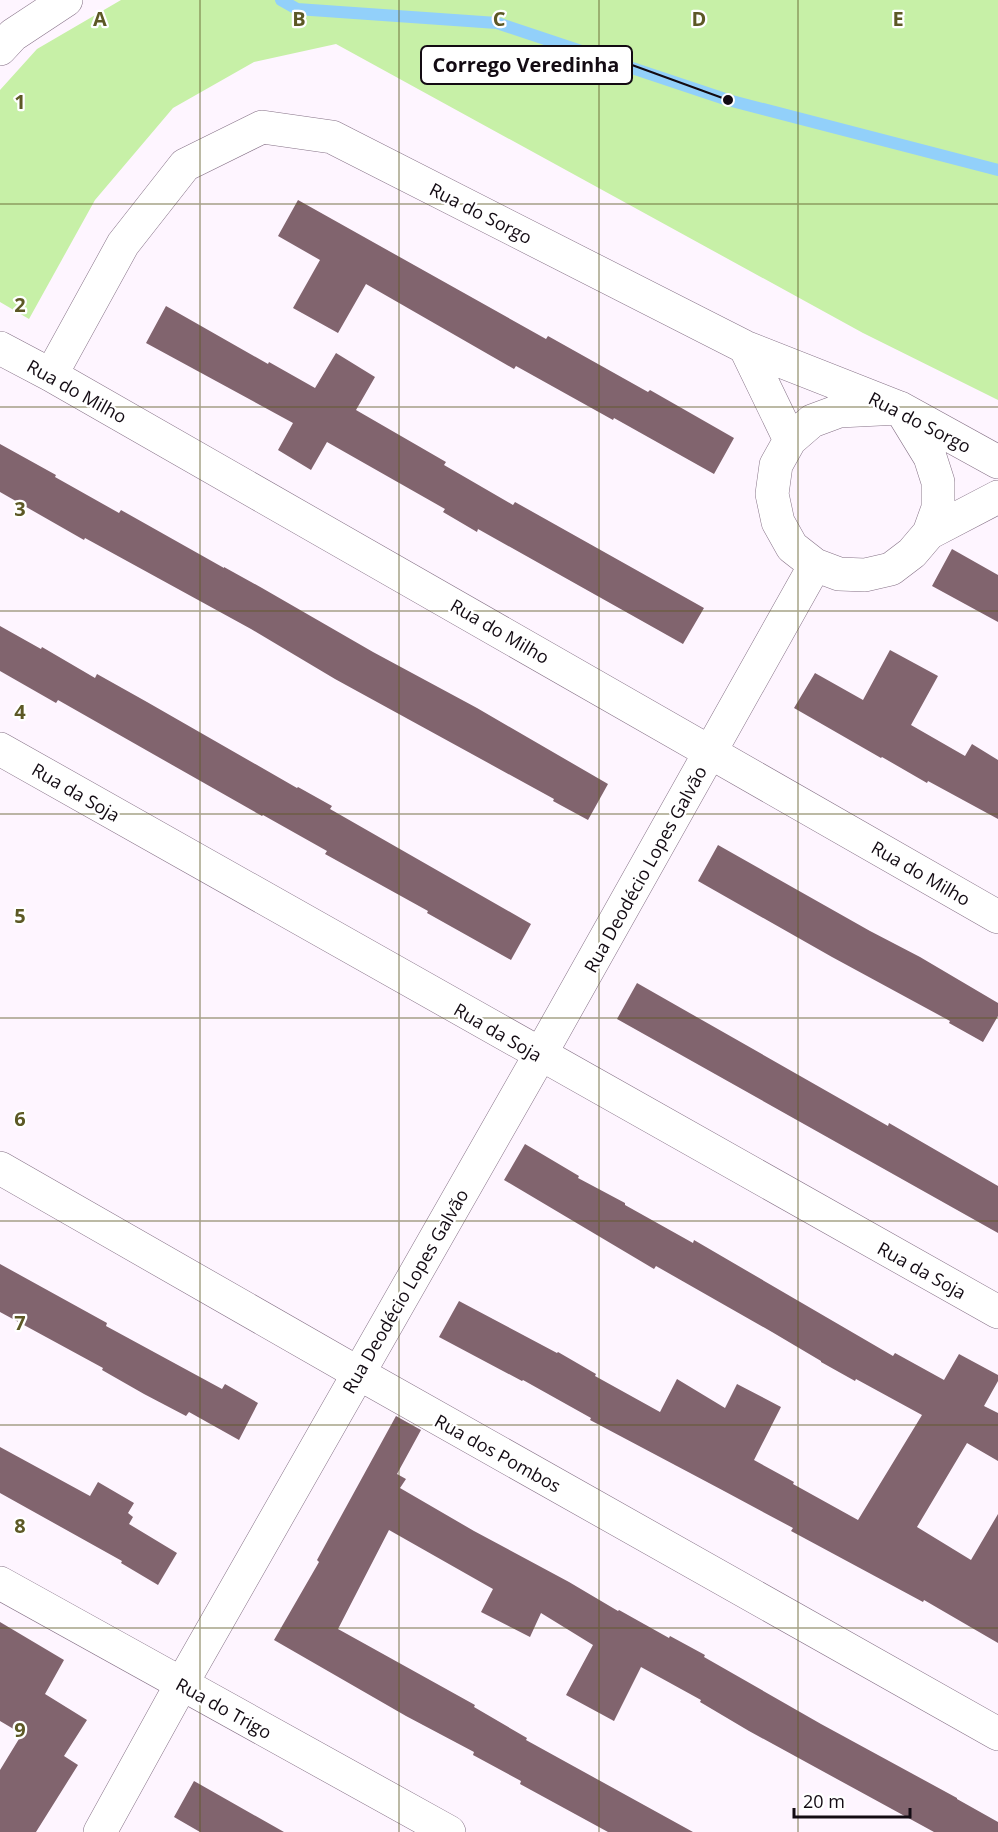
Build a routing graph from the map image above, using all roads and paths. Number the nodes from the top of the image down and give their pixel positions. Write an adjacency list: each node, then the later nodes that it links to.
1 (66, 0): 2 (street)
2 (0, 49)
3 (745, 347): 5 (street, Rua do Sorgo); 6 (street, Rua do Sorgo); 7 (street)
4 (0, 348): 5 (street, Rua do Milho)
5 (51, 375): 13 (street, Rua do Milho)
6 (900, 408): 7 (street); 8 (street, Rua do Sorgo); 10 (street)
7 (790, 440): 11 (street)
8 (998, 462)
9 (998, 497): 10 (street)
10 (929, 533): 11 (street)
11 (815, 565): 13 (street, Rua Deodécio Lopes Galvão)
12 (0, 749): 15 (street, Rua da Soja)
13 (711, 752): 14 (street, Rua do Milho); 15 (street, Rua Deodécio Lopes Galvão)
14 (998, 917)
15 (540, 1055): 17 (street, Rua da Soja); 18 (street, Rua Deodécio Lopes Galvão)
16 (0, 1168): 18 (street, Rua dos Pombos)
17 (998, 1312)
18 (357, 1373): 20 (street, Rua Deodécio Lopes Galvão); 21 (street, Rua dos Pombos)
19 (0, 1583): 20 (street, Rua do Trigo)
20 (181, 1685): 22 (street, Rua Deodécio Lopes Galvão); 23 (street, Rua do Trigo)
21 (998, 1734)
22 (100, 1832)
23 (449, 1832)

